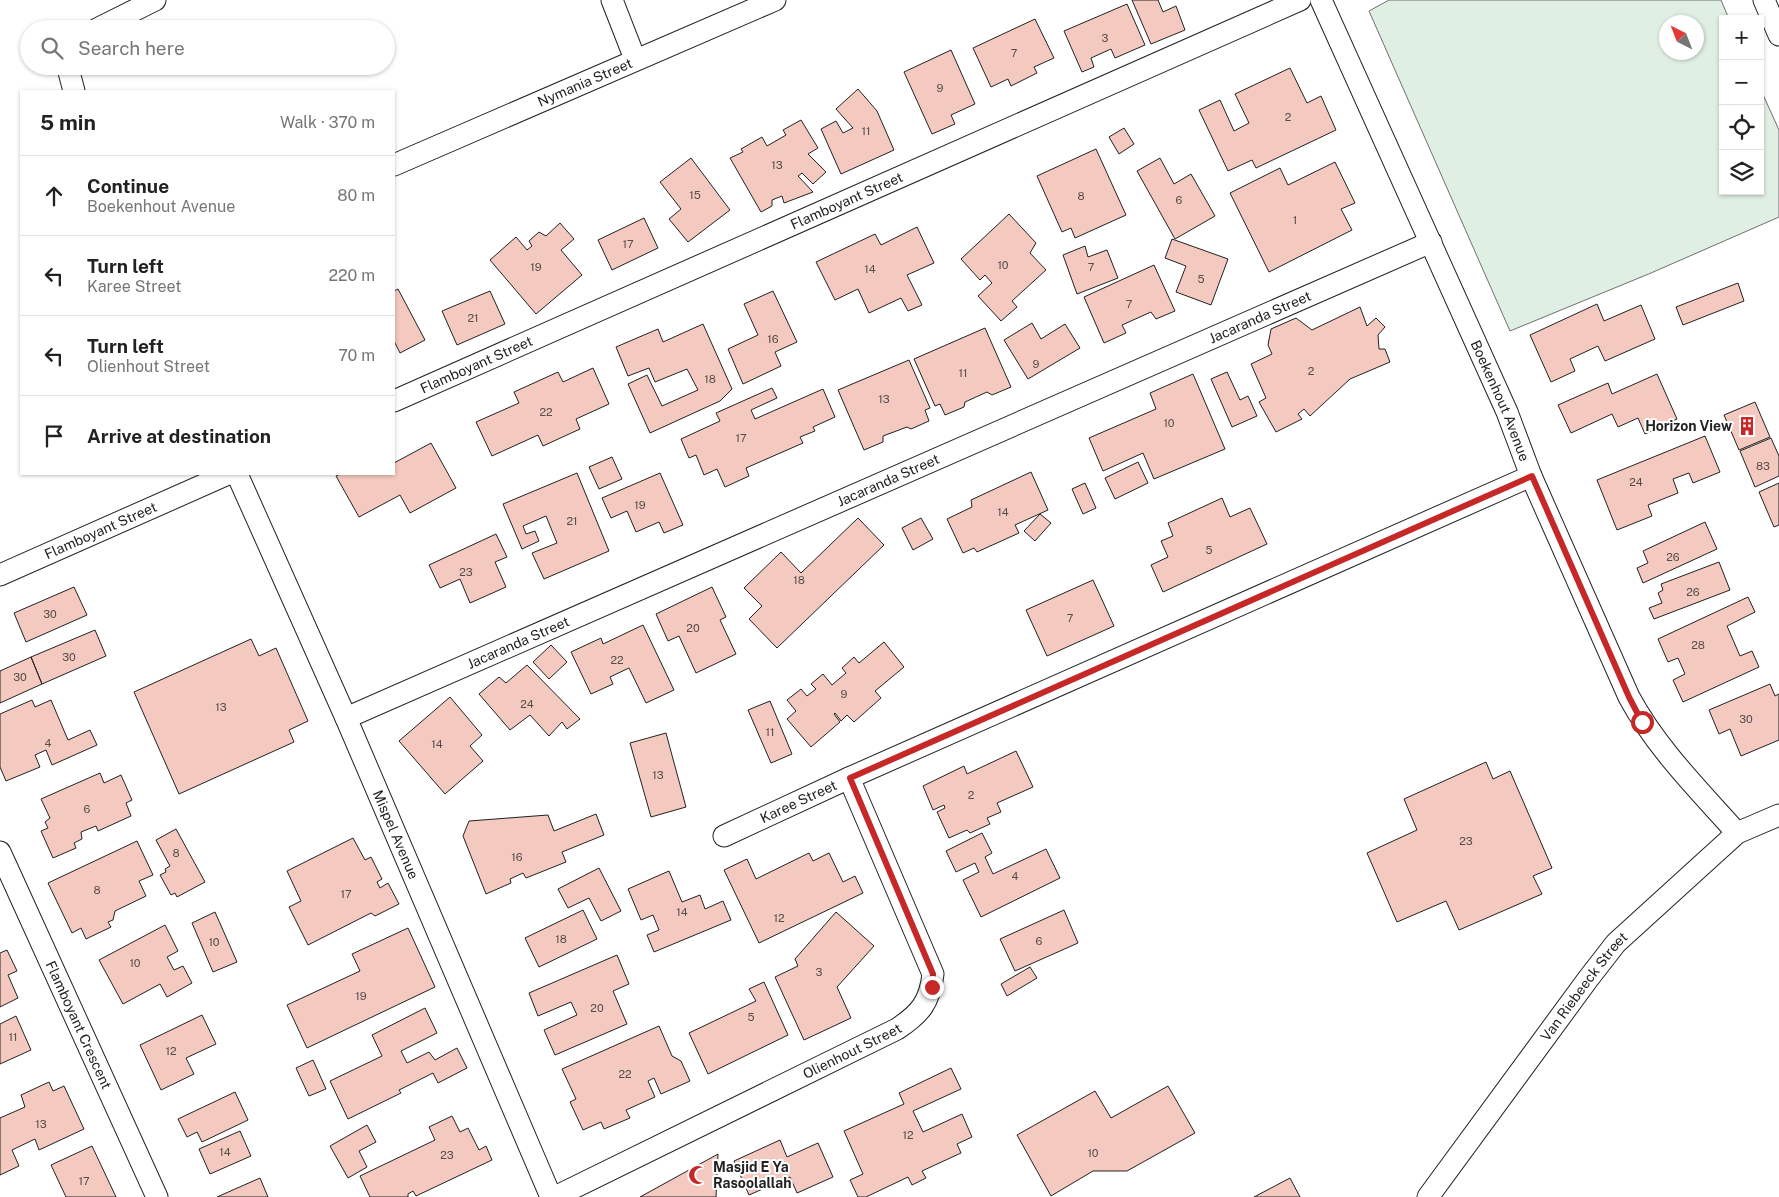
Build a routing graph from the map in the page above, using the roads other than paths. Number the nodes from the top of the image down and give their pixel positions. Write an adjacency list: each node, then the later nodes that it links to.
1 (155, 0): 7 (street)
2 (612, 0): 9 (street)
3 (775, 0): 9 (street, Nymania Street)
4 (1300, 0): 14 (street, Flamboyant Street)
5 (1321, 0): 13 (street, Boekenhout Avenue)
6 (1764, 0): 8 (street)
7 (114, 20)
8 (1779, 35)
9 (636, 59): 12 (street, Nymania Street)
10 (70, 75): 11 (street)
11 (74, 90)
12 (395, 165)
13 (1431, 242): 17 (street, Boekenhout Avenue); 19 (street, Jacaranda Street)
14 (395, 400)
15 (226, 475): 18 (street, Flamboyant Street)
16 (237, 475): 19 (street, Mispel Avenue)
17 (1532, 476): 20 (street, Karee Street); 22 (street, Boekenhout Avenue)
18 (0, 575)
19 (346, 718): 26 (street, Mispel Avenue)
20 (850, 778): 23 (street, Karee Street); 26 (street, Olienhout Street)
21 (1779, 815): 22 (street, Van Riebeeck Street)
22 (1738, 834): 27 (street, Van Riebeeck Street)
23 (724, 836)
24 (0, 852): 25 (street, Flamboyant Crescent)
25 (157, 1197)
26 (553, 1197)
27 (1428, 1197)

